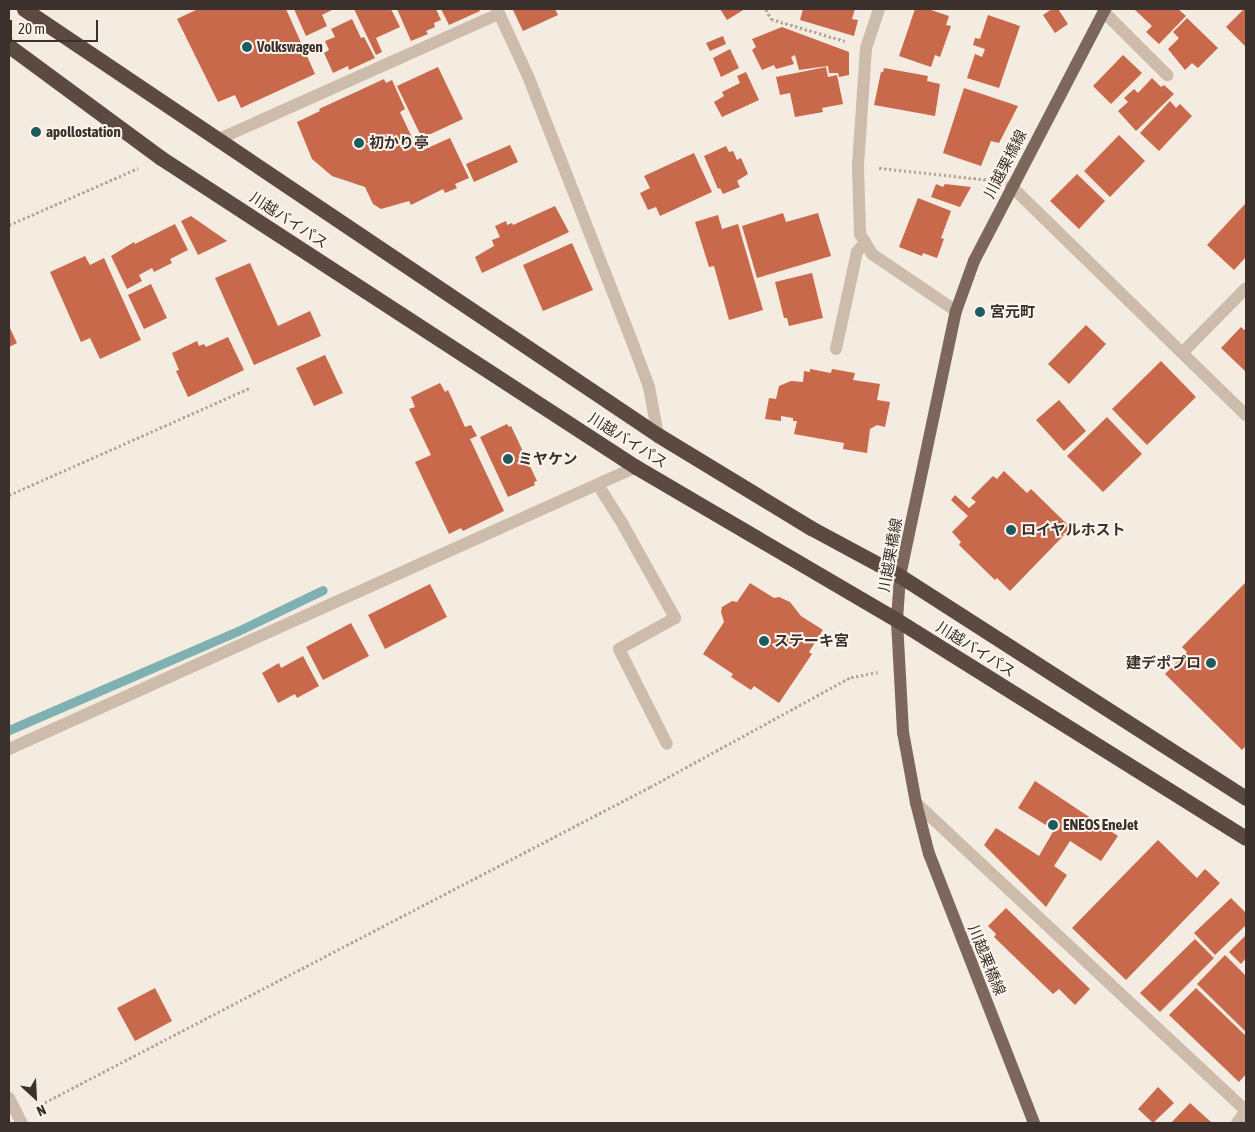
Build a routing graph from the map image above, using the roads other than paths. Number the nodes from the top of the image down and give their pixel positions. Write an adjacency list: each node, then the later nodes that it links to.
1 (24, 9): 7 (highway, 川越バイパス)
2 (879, 9): 9 (street)
3 (1104, 10): 6 (street); 8 (main road, 川越栗橋線)
4 (498, 11): 7 (street); 15 (street)
5 (9, 46): 16 (highway, 川越バイパス)
6 (1167, 75)
7 (219, 140): 15 (highway, 川越バイパス)
8 (1011, 186): 11 (main road, 川越栗橋線); 13 (street)
9 (865, 242): 11 (street); 12 (street)
10 (1246, 288): 13 (street)
11 (956, 311): 18 (main road, 川越栗橋線)
12 (836, 349)
13 (1182, 353): 14 (street)
14 (1246, 415)
15 (658, 435): 18 (highway, 川越バイパス)
16 (636, 468): 17 (street); 19 (highway, 川越バイパス)
17 (598, 485): 20 (street); 21 (street)
18 (900, 576): 19 (main road, 川越栗橋線); 22 (highway, 川越バイパス)
19 (897, 620): 23 (main road, 川越栗橋線); 24 (highway, 川越バイパス)
20 (667, 744)
21 (9, 749)
22 (1246, 798)
23 (916, 803): 26 (street); 28 (main road, 川越栗橋線)
24 (1246, 838)
25 (9, 1098): 27 (street)
26 (1246, 1110): 29 (street)
27 (20, 1120)
28 (1034, 1123)
29 (1237, 1123)

